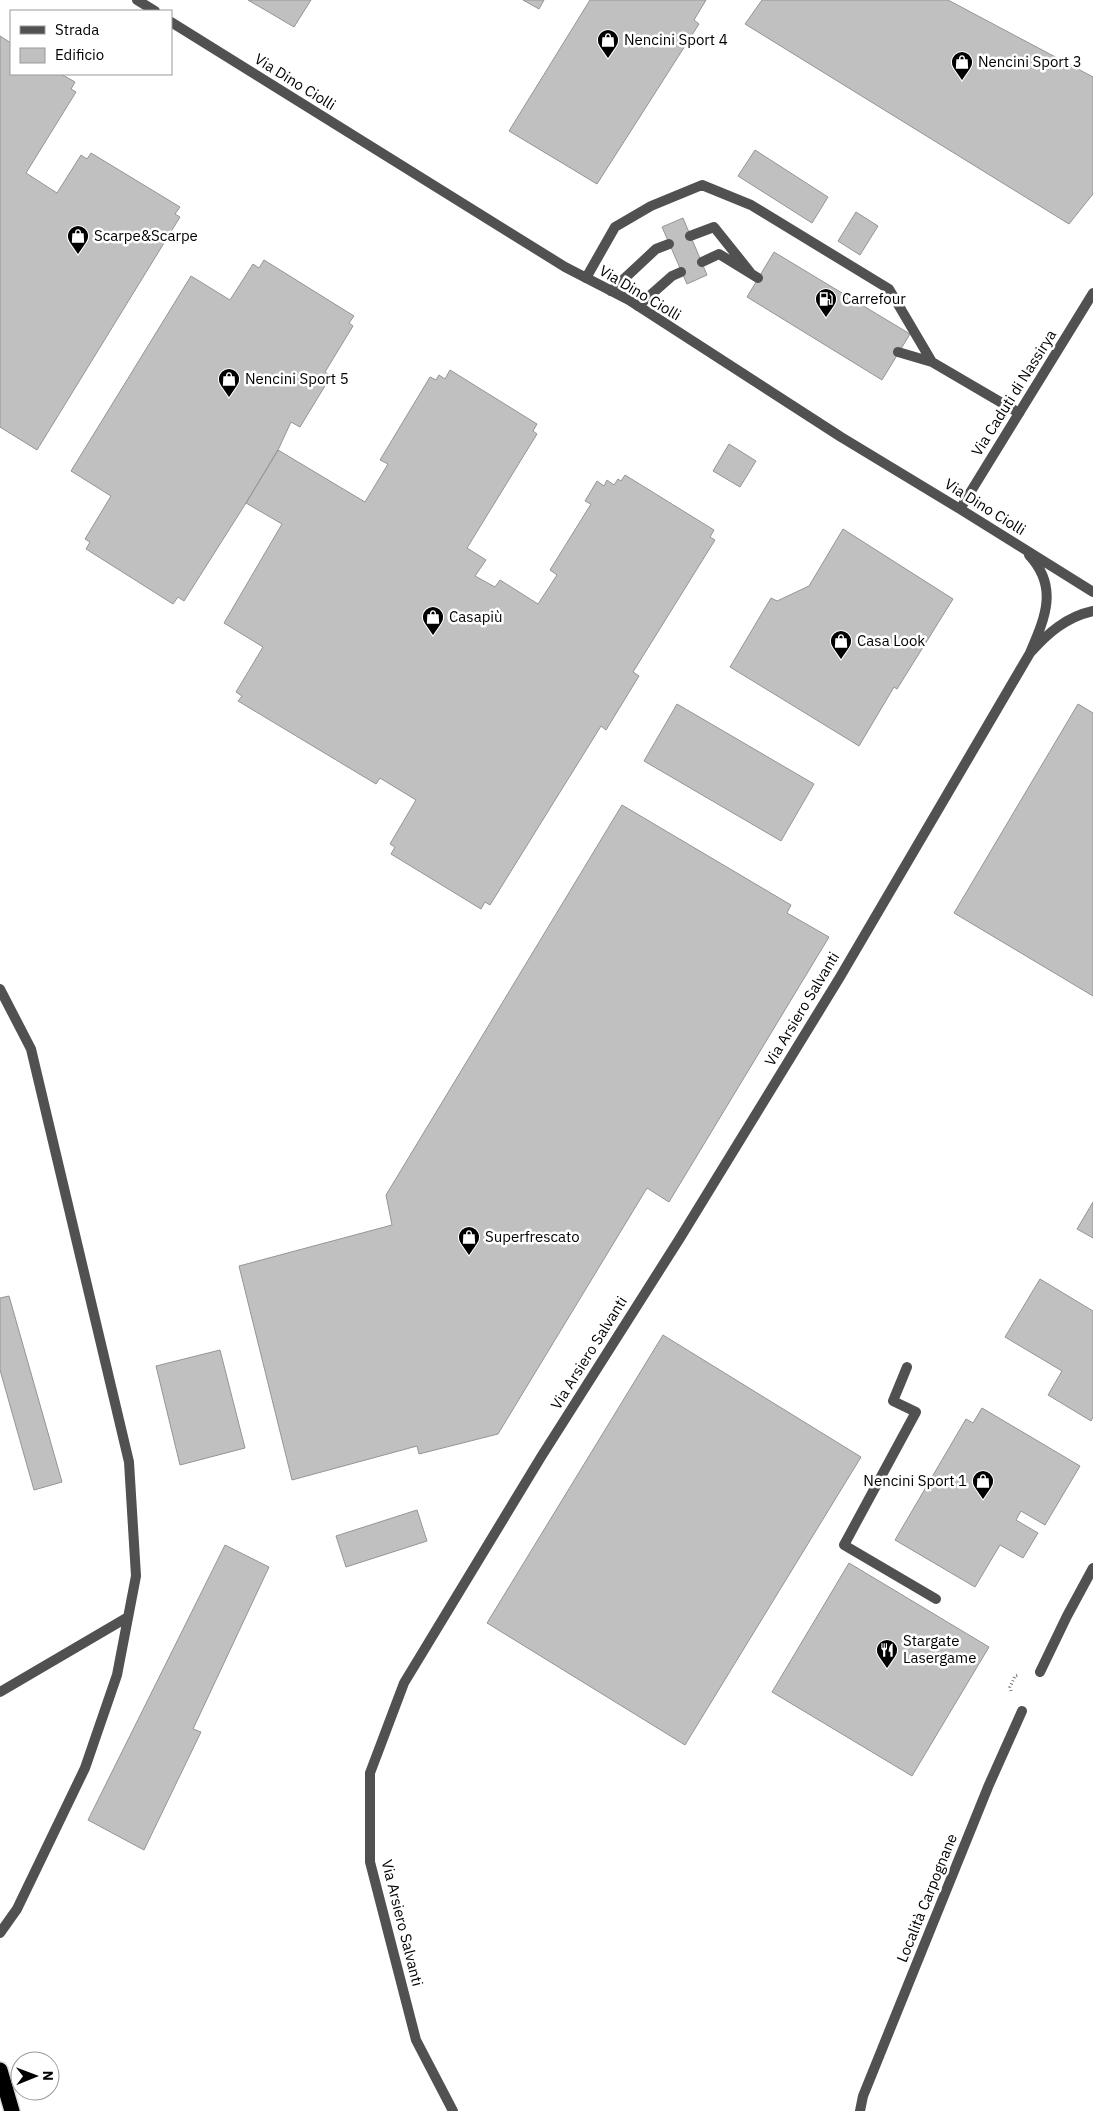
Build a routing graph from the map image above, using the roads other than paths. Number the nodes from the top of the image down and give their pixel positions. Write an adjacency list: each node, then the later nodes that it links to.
1 (137, 0): 2 (street)
2 (153, 10)
3 (172, 23): 8 (street, Via Dino Ciolli)
4 (690, 236): 6 (street)
5 (669, 244): 9 (street)
6 (702, 262)
7 (681, 272): 11 (street)
8 (586, 278): 9 (street, Via Dino Ciolli); 13 (street)
9 (611, 291): 11 (street, Via Dino Ciolli)
10 (1093, 293): 14 (street, Via Caduti di Nassirya)
11 (638, 306): 15 (street, Via Dino Ciolli)
12 (898, 352): 13 (street)
13 (932, 362): 14 (street)
14 (1019, 413): 15 (street, Via Caduti di Nassirya)
15 (960, 508): 16 (street, Via Dino Ciolli)
16 (1021, 547): 17 (street, Via Dino Ciolli); 19 (street, Via Arsiero Salvanti)
17 (1093, 592)
18 (1093, 611): 19 (street, Via Arsiero Salvanti)
19 (1030, 653): 33 (street, Via Arsiero Salvanti)
20 (0, 989): 24 (street)
21 (907, 1367): 23 (street)
22 (1093, 1568): 25 (street)
23 (936, 1599)
24 (128, 1617): 26 (street); 28 (street)
25 (1040, 1672)
26 (0, 1692)
27 (1022, 1711): 30 (street, Località Carpognane)
28 (0, 1933)
29 (1, 2074): 31 (highway); 32 (highway)
30 (863, 2096): 34 (street, Località Carpognane); 35 (street, Località Carpognane)
31 (7, 2111)
32 (12, 2111)
33 (453, 2111)
34 (854, 2111)
35 (860, 2111)

